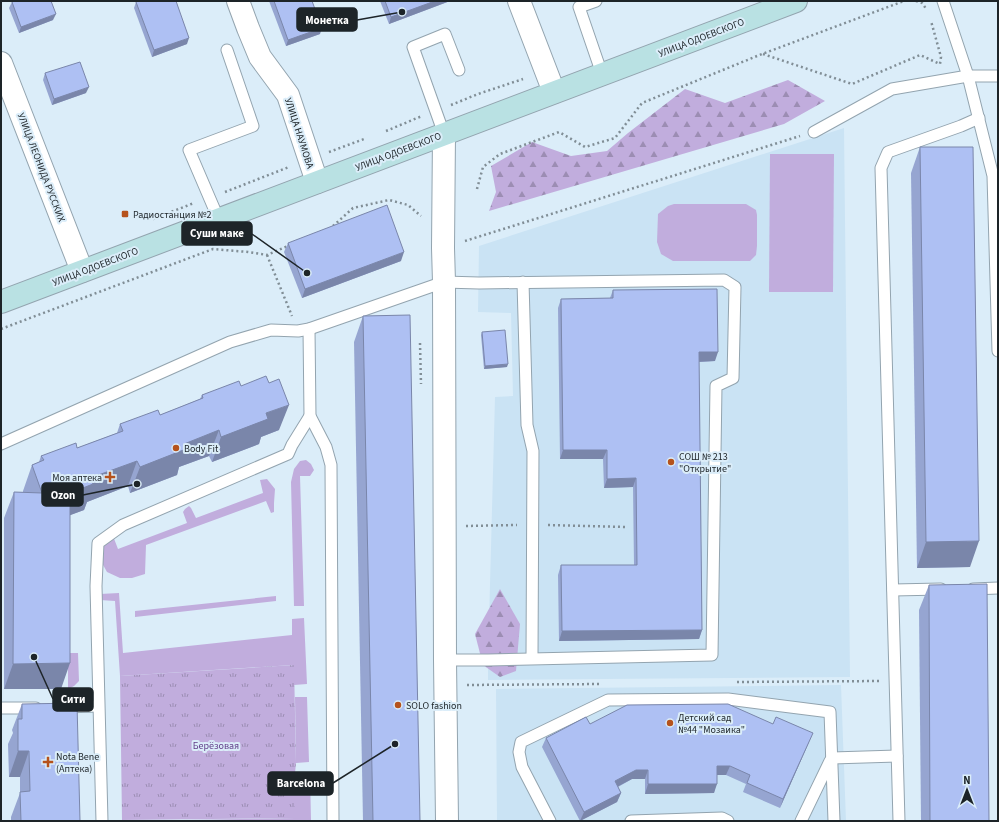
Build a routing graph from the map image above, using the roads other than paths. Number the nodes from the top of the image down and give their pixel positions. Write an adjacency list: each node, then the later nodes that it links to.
1 (238, 1): 18 (street, УЛИЦА НАУМОВА)
2 (519, 1): 13 (street)
3 (596, 1): 10 (lane)
4 (796, 1): 6 (street, УЛИЦА ОДОЕВСКОГО)
5 (943, 1): 11 (lane)
6 (763, 7): 10 (street, УЛИЦА ОДОЕВСКОГО)
7 (227, 50): 19 (lane)
8 (1, 63): 20 (street, УЛИЦА ЛЕОНИДА РУССКИХ)
9 (459, 70): 16 (lane)
10 (602, 74): 13 (street, УЛИЦА ОДОЕВСКОГО)
11 (968, 76): 12 (lane); 14 (lane); 15 (lane)
12 (998, 76)
13 (554, 92): 16 (street, УЛИЦА ОДОЕВСКОГО)
14 (979, 118): 17 (lane); 29 (lane)
15 (814, 132)
16 (444, 134): 18 (street, УЛИЦА ОДОЕВСКОГО); 21 (street)
17 (994, 167): 25 (lane)
18 (317, 182): 19 (street, УЛИЦА ОДОЕВСКОГО)
19 (219, 220): 20 (street, УЛИЦА ОДОЕВСКОГО)
20 (82, 271): 23 (street, УЛИЦА ОДОЕВСКОГО)
21 (444, 282): 22 (lane); 24 (lane); 31 (street)
22 (524, 282): 30 (lane); 30 (lane)
23 (1, 302)
24 (304, 330): 26 (lane); 27 (lane)
25 (998, 351)
26 (310, 416): 32 (lane); 37 (lane)
27 (1, 444)
28 (998, 588): 29 (lane)
29 (893, 590): 34 (lane)
30 (532, 658): 31 (lane)
31 (445, 660): 38 (street)
32 (98, 706): 33 (lane); 36 (lane)
33 (1, 708)
34 (897, 756): 35 (lane); 44 (lane)
35 (832, 758): 39 (lane); 42 (lane); 43 (lane)
36 (102, 821)
37 (332, 821)
38 (448, 821)
39 (550, 821)
40 (631, 821): 41 (lane)
41 (728, 821)
42 (801, 821)
43 (834, 821)
44 (899, 821)

